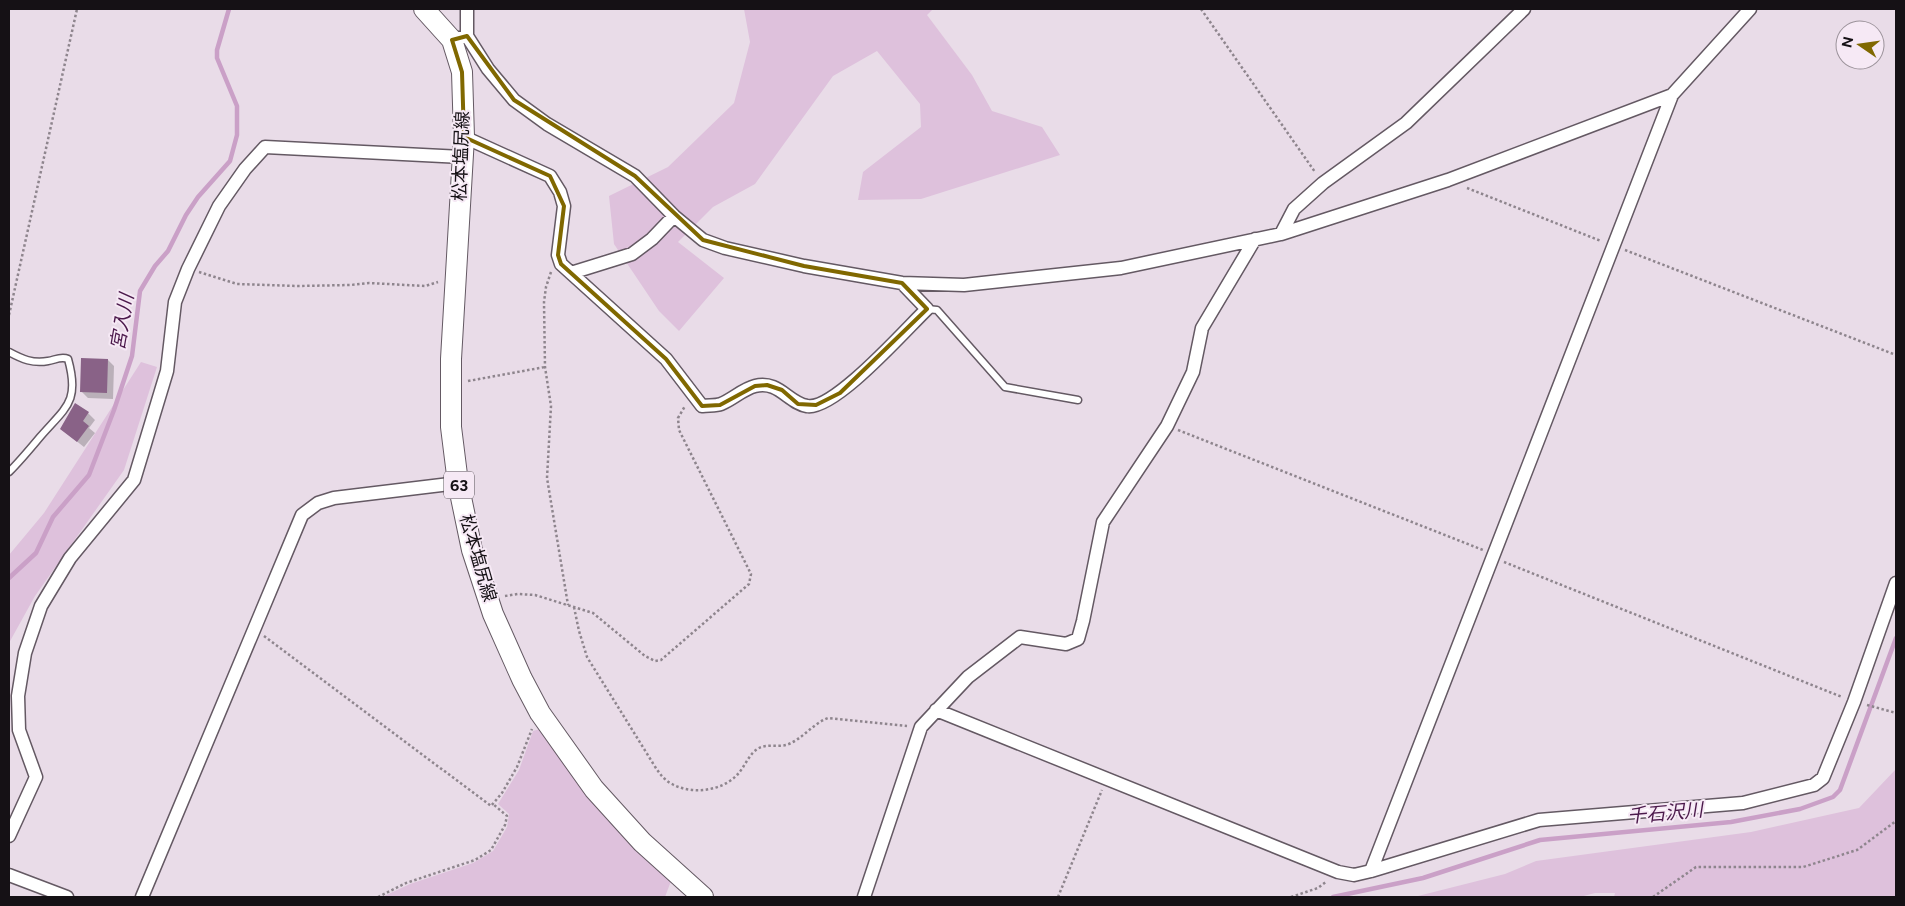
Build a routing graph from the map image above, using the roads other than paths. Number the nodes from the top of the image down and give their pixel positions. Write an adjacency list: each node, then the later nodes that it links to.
1 (424, 9): 5 (main road, 松本塩尻線 / 63)
2 (467, 9): 5 (street)
3 (1524, 9): 10 (street)
4 (1750, 9): 6 (street)
5 (460, 38): 7 (main road, 松本塩尻線 / 63); 9 (street)
6 (1672, 95): 10 (street); 22 (street)
7 (464, 136): 8 (main road, 松本塩尻線 / 63); 12 (street)
8 (462, 157): 18 (main road, 松本塩尻線 / 63); 21 (street)
9 (674, 216): 12 (street); 13 (street)
10 (1282, 234): 11 (street)
11 (1255, 239): 13 (street); 20 (street)
12 (571, 273): 14 (street)
13 (902, 284): 14 (street)
14 (927, 309): 16 (lane)
15 (9, 352): 17 (lane)
16 (1078, 400)
17 (9, 472)
18 (458, 483): 25 (street); 26 (main road, 松本塩尻線 / 63)
19 (1896, 583): 22 (street)
20 (936, 710): 22 (street); 27 (street)
21 (9, 836)
22 (1371, 871)
23 (9, 874): 24 (street)
24 (67, 897)
25 (142, 897)
26 (703, 897)
27 (864, 897)

